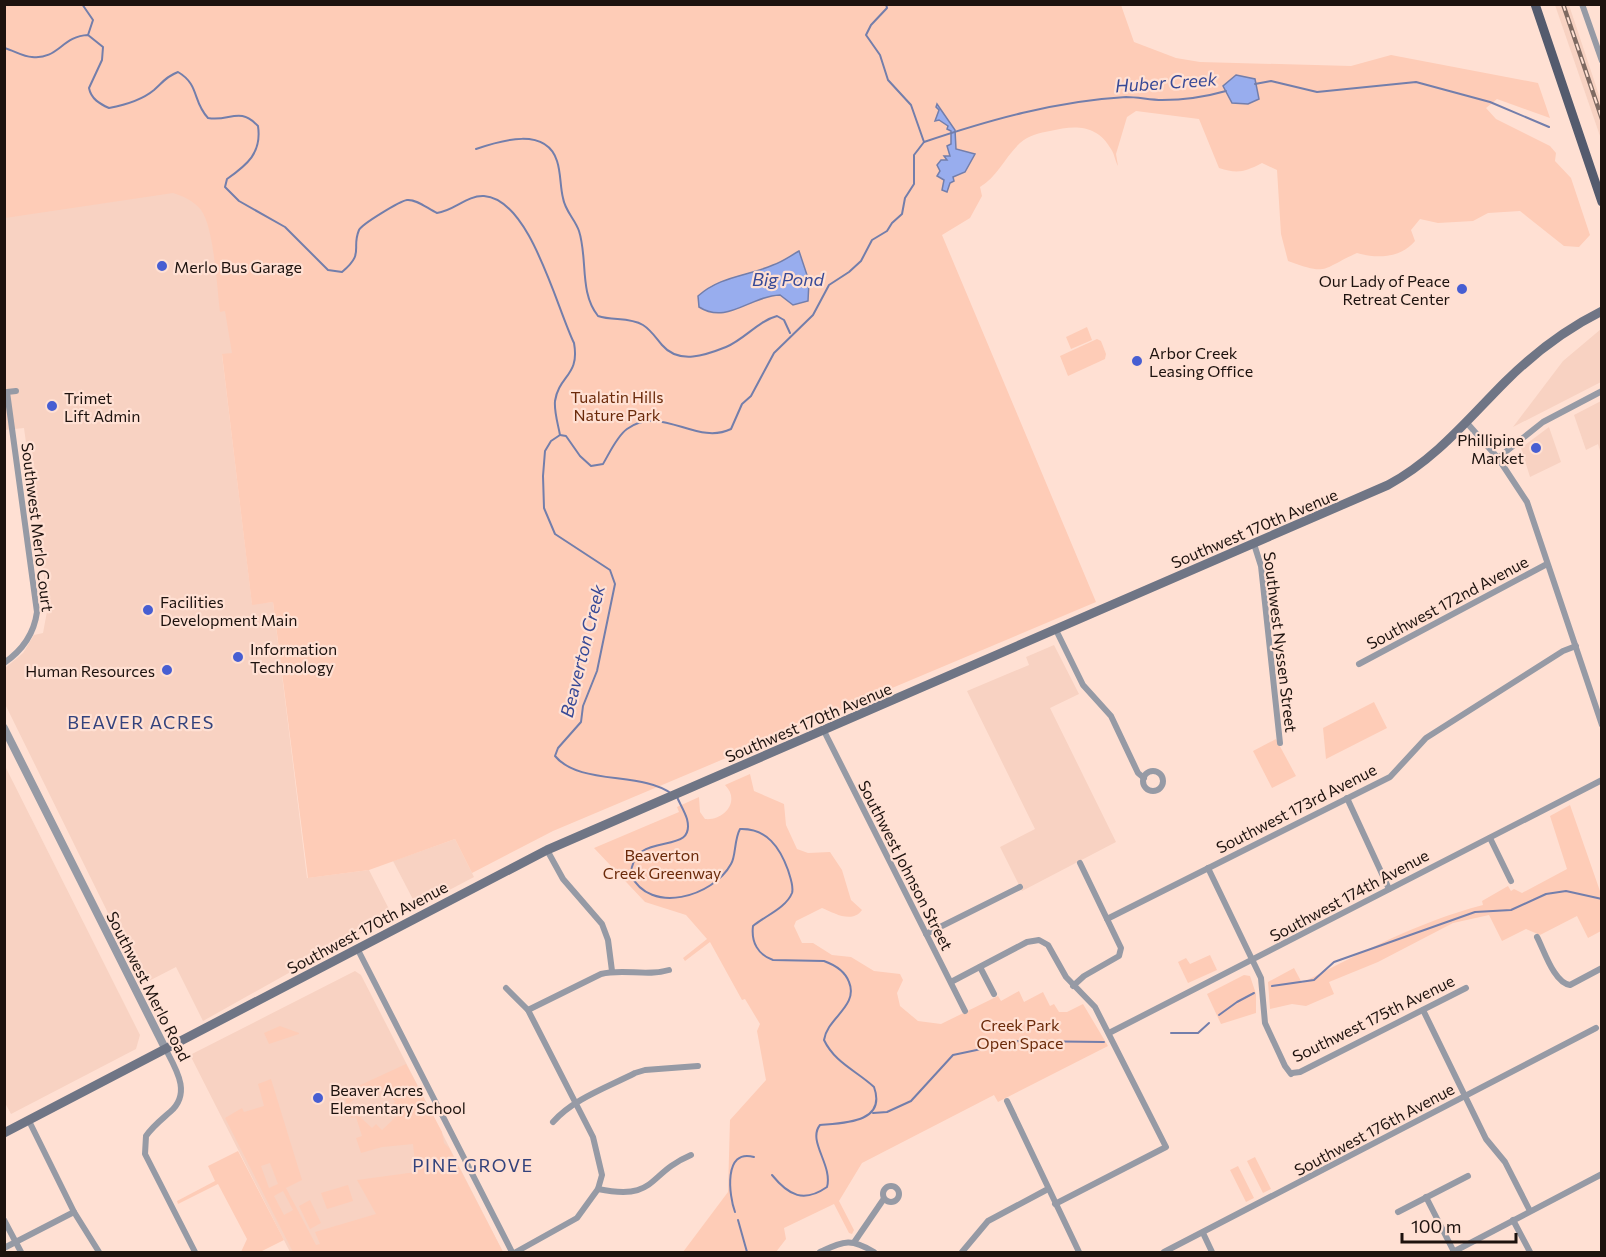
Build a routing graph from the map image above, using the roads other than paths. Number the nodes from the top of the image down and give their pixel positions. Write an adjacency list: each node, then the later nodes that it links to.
1 (1535, 4): 4 (main road)
2 (1582, 4): 3 (street)
3 (1602, 61)
4 (1602, 202)
5 (1602, 311): 8 (main road, Southwest 170th Avenue)
6 (16, 391): 14 (street, Southwest Merlo Court)
7 (1602, 391): 9 (street)
8 (1467, 423): 9 (street); 10 (main road, Southwest 170th Avenue)
9 (1498, 458): 11 (street)
10 (1254, 544): 12 (main road, Southwest 170th Avenue); 19 (street, Southwest Nyssen Street)
11 (1547, 564): 13 (street); 15 (street, Southwest 172nd Avenue)
12 (1056, 630): 18 (main road, Southwest 170th Avenue); 20 (street)
13 (1575, 646): 16 (street); 22 (street, Southwest 173rd Avenue)
14 (4, 663)
15 (1359, 664)
16 (1602, 725)
17 (4, 728): 49 (street, Southwest Merlo Road)
18 (824, 731): 24 (main road, Southwest 170th Avenue); 31 (street, Southwest Johnson Street)
19 (1280, 743)
20 (1144, 778)
21 (1602, 780): 23 (street, Southwest 174th Avenue)
22 (1347, 798): 26 (street, Southwest 173rd Avenue); 29 (street)
23 (1490, 838): 27 (street); 29 (street, Southwest 174th Avenue)
24 (547, 850): 33 (main road, Southwest 170th Avenue); 38 (street)
25 (1080, 863): 30 (street)
26 (1208, 868): 30 (street, Southwest 173rd Avenue); 34 (street)
27 (1511, 881)
28 (1020, 886): 31 (street)
29 (1389, 889): 34 (street, Southwest 174th Avenue)
30 (1107, 919): 40 (street)
31 (926, 934): 39 (street, Southwest Johnson Street)
32 (1537, 937): 36 (street)
33 (357, 948): 49 (main road, Southwest 170th Avenue); 77 (street)
34 (1254, 960): 45 (street, Southwest 175th Avenue); 48 (street, Southwest 174th Avenue)
35 (980, 967): 39 (street); 40 (street); 43 (street)
36 (1602, 968)
37 (669, 970): 38 (street)
38 (612, 971): 44 (street)
39 (951, 982): 46 (street, Southwest Johnson Street)
40 (1073, 986): 48 (street)
41 (506, 988): 44 (street)
42 (1466, 988): 45 (street, Southwest 175th Avenue)
43 (994, 994)
44 (528, 1010): 53 (street)
45 (1423, 1010): 51 (street)
46 (965, 1011)
47 (1596, 1028): 51 (street, Southwest 176th Avenue)
48 (1109, 1033): 64 (street)
49 (165, 1048): 54 (main road, Southwest 170th Avenue); 76 (street, Southwest Merlo Road)
50 (698, 1066): 53 (street)
51 (1465, 1096): 65 (street); 70 (street, Southwest 176th Avenue)
52 (1007, 1101): 61 (street)
53 (576, 1104): 55 (street); 60 (street)
54 (28, 1121): 56 (main road, Southwest 170th Avenue); 66 (street)
55 (553, 1122)
56 (4, 1133)
57 (691, 1155): 60 (street)
58 (1602, 1174): 65 (street)
59 (1468, 1176): 62 (street)
60 (598, 1189): 77 (street)
61 (1048, 1190): 64 (street); 80 (street)
62 (1426, 1197): 67 (street); 84 (street)
63 (883, 1200): 71 (street)
64 (1055, 1204): 81 (street)
65 (1530, 1211): 69 (street)
66 (74, 1212): 72 (street); 75 (street)
67 (1398, 1212)
68 (4, 1220): 72 (street)
69 (1513, 1220): 84 (street); 85 (street)
70 (1203, 1233): 82 (street, Southwest 176th Avenue); 83 (street)
71 (855, 1241): 78 (street); 79 (street)
72 (15, 1242): 73 (street); 74 (street)
73 (4, 1248)
74 (21, 1252)
75 (99, 1252)
76 (195, 1252)
77 (514, 1252)
78 (820, 1252)
79 (874, 1252)
80 (962, 1252)
81 (1079, 1252)
82 (1167, 1252)
83 (1212, 1252)
84 (1453, 1252)
85 (1530, 1252)

